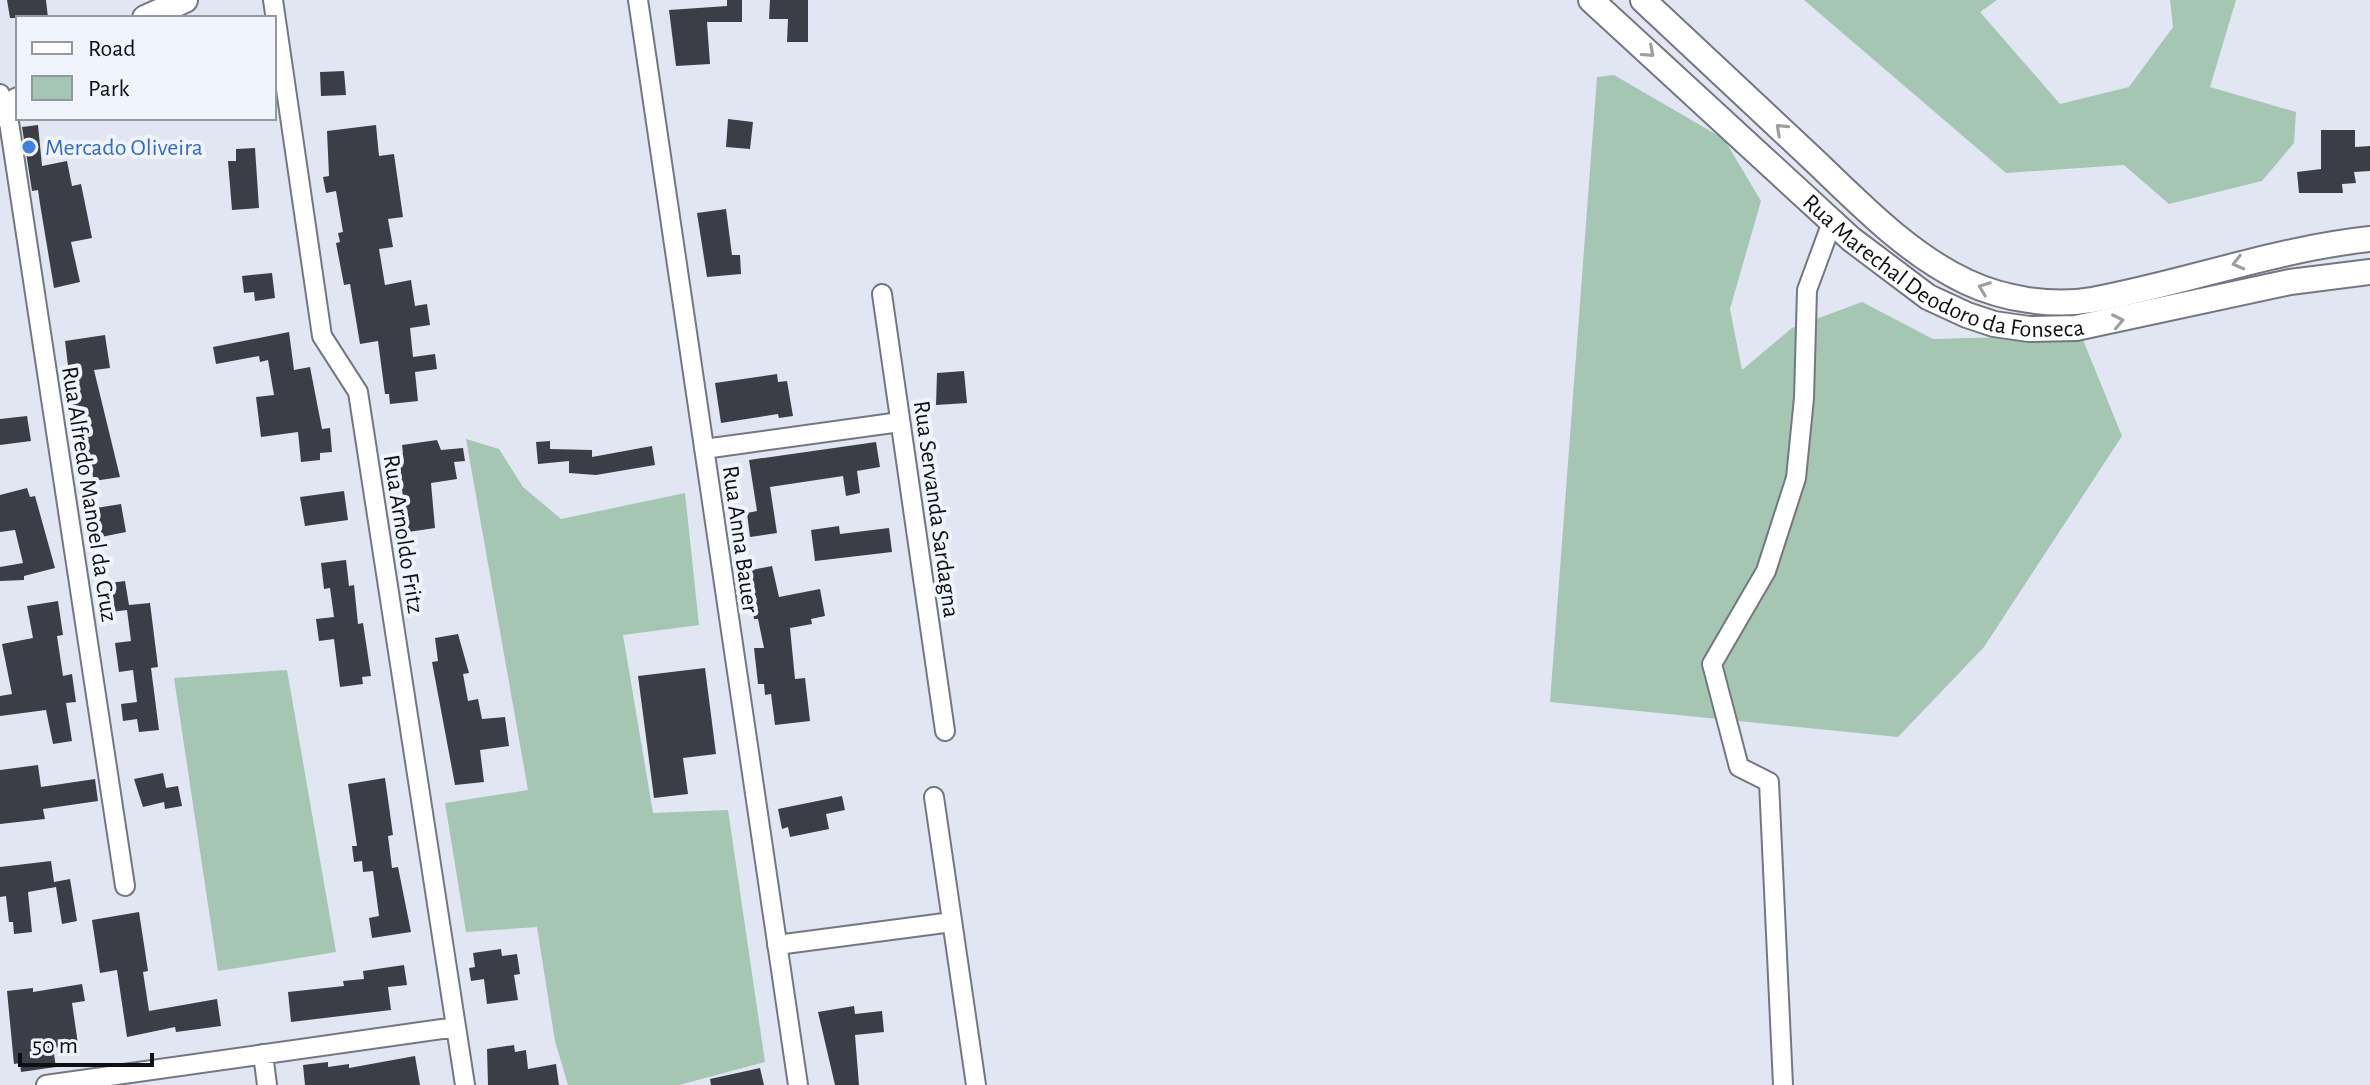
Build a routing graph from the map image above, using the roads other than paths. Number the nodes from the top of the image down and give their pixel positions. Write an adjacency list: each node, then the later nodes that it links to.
1 (185, 0): 5 (main road)
2 (638, 0): 16 (street, Rua Anna Bauer)
3 (1591, 0): 9 (main road, Rua Marechal Deodoro da Fonseca, one-way to 9)
4 (1643, 0): 8 (main road, Rua Marechal Deodoro da Fonseca, one-way to 4)
5 (149, 16)
6 (276, 21): 22 (street, Rua Arnoldo Fritz)
7 (6, 104): 19 (street, Rua Alfredo Manoel da Cruz)
8 (1853, 197): 9 (main road); 11 (main road, Rua Marechal Deodoro da Fonseca, one-way to 8)
9 (1832, 222): 13 (main road, Rua Marechal Deodoro da Fonseca, one-way to 13); 29 (street)
10 (2370, 239): 11 (main road, Rua Marechal Deodoro da Fonseca)
11 (2288, 252): 13 (main road)
12 (2370, 272): 13 (main road, Rua Marechal Deodoro da Fonseca)
13 (2290, 282)
14 (882, 294): 15 (street, Rua Servanda Sardagna)
15 (900, 422): 16 (street); 17 (street, Rua Servanda Sardagna)
16 (704, 449): 21 (street, Rua Anna Bauer)
17 (945, 731)
18 (934, 797): 20 (street)
19 (125, 886)
20 (952, 922): 21 (street); 28 (street)
21 (777, 945): 27 (street, Rua Anna Bauer)
22 (456, 1027): 23 (street); 26 (street, Rua Arnoldo Fritz)
23 (263, 1054): 24 (street); 25 (street)
24 (46, 1085)
25 (267, 1085)
26 (465, 1085)
27 (798, 1085)
28 (976, 1085)
29 (1783, 1085)

